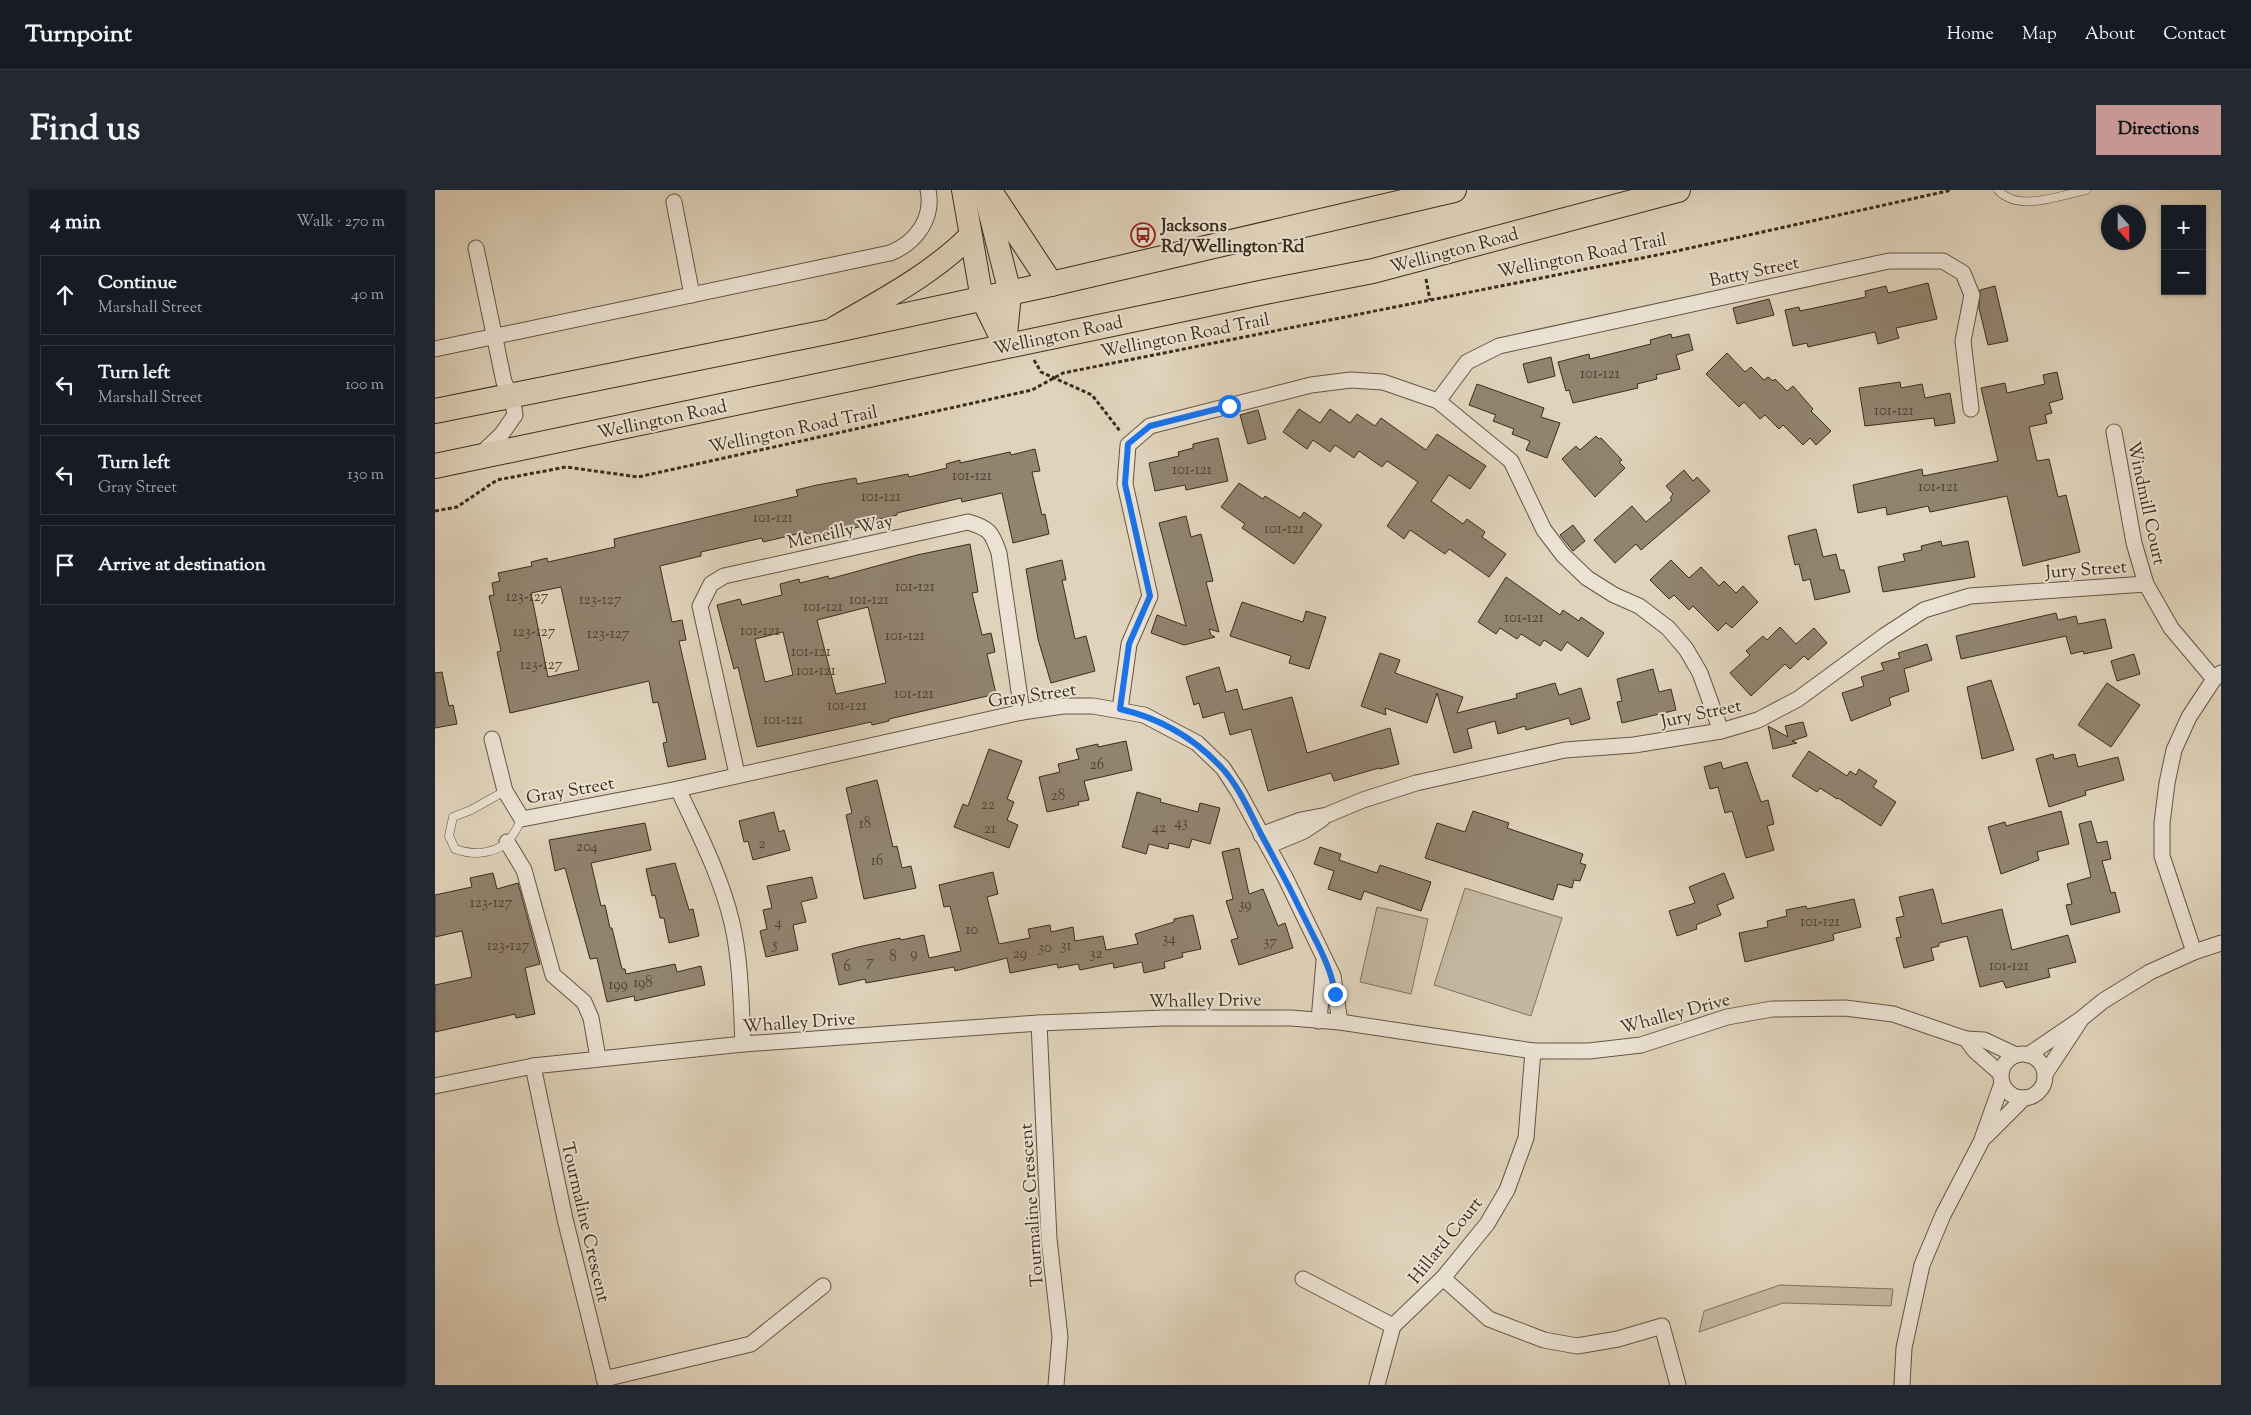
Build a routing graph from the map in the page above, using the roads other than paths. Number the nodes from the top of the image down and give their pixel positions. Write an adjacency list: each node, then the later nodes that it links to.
1 (928, 190): 14 (street)
2 (963, 190): 10 (main road)
3 (984, 190): 13 (main road)
4 (989, 190): 12 (highway)
5 (1454, 190): 12 (highway)
6 (1678, 190): 18 (highway, Wellington Road)
7 (1998, 190): 8 (lane)
8 (2086, 190)
9 (674, 202): 14 (street)
10 (971, 236): 15 (main road); 16 (main road)
11 (476, 248): 17 (street)
12 (1051, 284): 13 (highway)
13 (1010, 293): 15 (highway); 18 (main road)
14 (693, 295): 17 (street)
15 (982, 298): 16 (highway); 18 (main road)
16 (827, 332): 20 (highway)
17 (494, 336): 19 (street); 20 (street)
18 (1005, 346): 25 (highway, Wellington Road)
19 (435, 349)
20 (511, 397): 23 (highway); 25 (street)
21 (1438, 401): 22 (street, Batty Street); 29 (street); 31 (street)
22 (1971, 409)
23 (435, 411)
24 (2114, 432): 27 (street, Windmill Court)
25 (477, 458): 26 (highway, Wellington Road)
26 (435, 466)
27 (2146, 584): 28 (street, Windmill Court); 31 (street, Jury Street)
28 (2218, 676): 40 (street)
29 (1120, 709): 30 (street, Gray Street); 37 (street, Gray Street)
30 (1022, 712): 33 (street, Gray Street); 33 (street, Meneilly Way)
31 (1721, 731): 37 (street, Jury Street)
32 (491, 740): 35 (street, Gray Street)
33 (737, 774): 34 (street, Gray Street)
34 (678, 788): 36 (street, Gray Street); 47 (street)
35 (505, 791): 36 (street, Gray Street); 38 (lane)
36 (522, 819): 38 (lane)
37 (1265, 841): 41 (street, Gray Street)
38 (507, 842): 50 (street)
39 (2221, 943): 40 (street)
40 (2194, 952): 42 (street)
41 (1324, 961): 43 (street, Gray Street); 44 (street, Gray Street)
42 (2081, 1019): 49 (street); 52 (street)
43 (1319, 1021): 44 (street, Whalley Drive); 45 (street, Whalley Drive)
44 (1340, 1022): 48 (street, Whalley Drive)
45 (1039, 1023): 47 (street, Whalley Drive); 62 (street, Tourmaline Crescent)
46 (1966, 1039): 48 (street, Whalley Drive); 49 (street, Whalley Drive); 53 (street, Whalley Drive)
47 (743, 1044): 50 (street, Whalley Drive)
48 (1533, 1051): 57 (street, Hillard Court)
49 (2022, 1055): 52 (street); 53 (street)
50 (598, 1058): 51 (street, Whalley Drive)
51 (533, 1066): 54 (street, Whalley Drive); 61 (street, Tourmaline Crescent)
52 (2045, 1074): 55 (street)
53 (2002, 1078): 55 (street); 56 (street)
54 (435, 1086)
55 (2024, 1098): 56 (street)
56 (1981, 1142): 65 (street)
57 (1443, 1278): 60 (street, Hillard Court); 64 (street)
58 (1303, 1279): 60 (street)
59 (823, 1286): 61 (street)
60 (1393, 1326): 63 (street)
61 (605, 1382)
62 (1056, 1385)
63 (1377, 1385)
64 (1678, 1385)
65 (1902, 1385)

